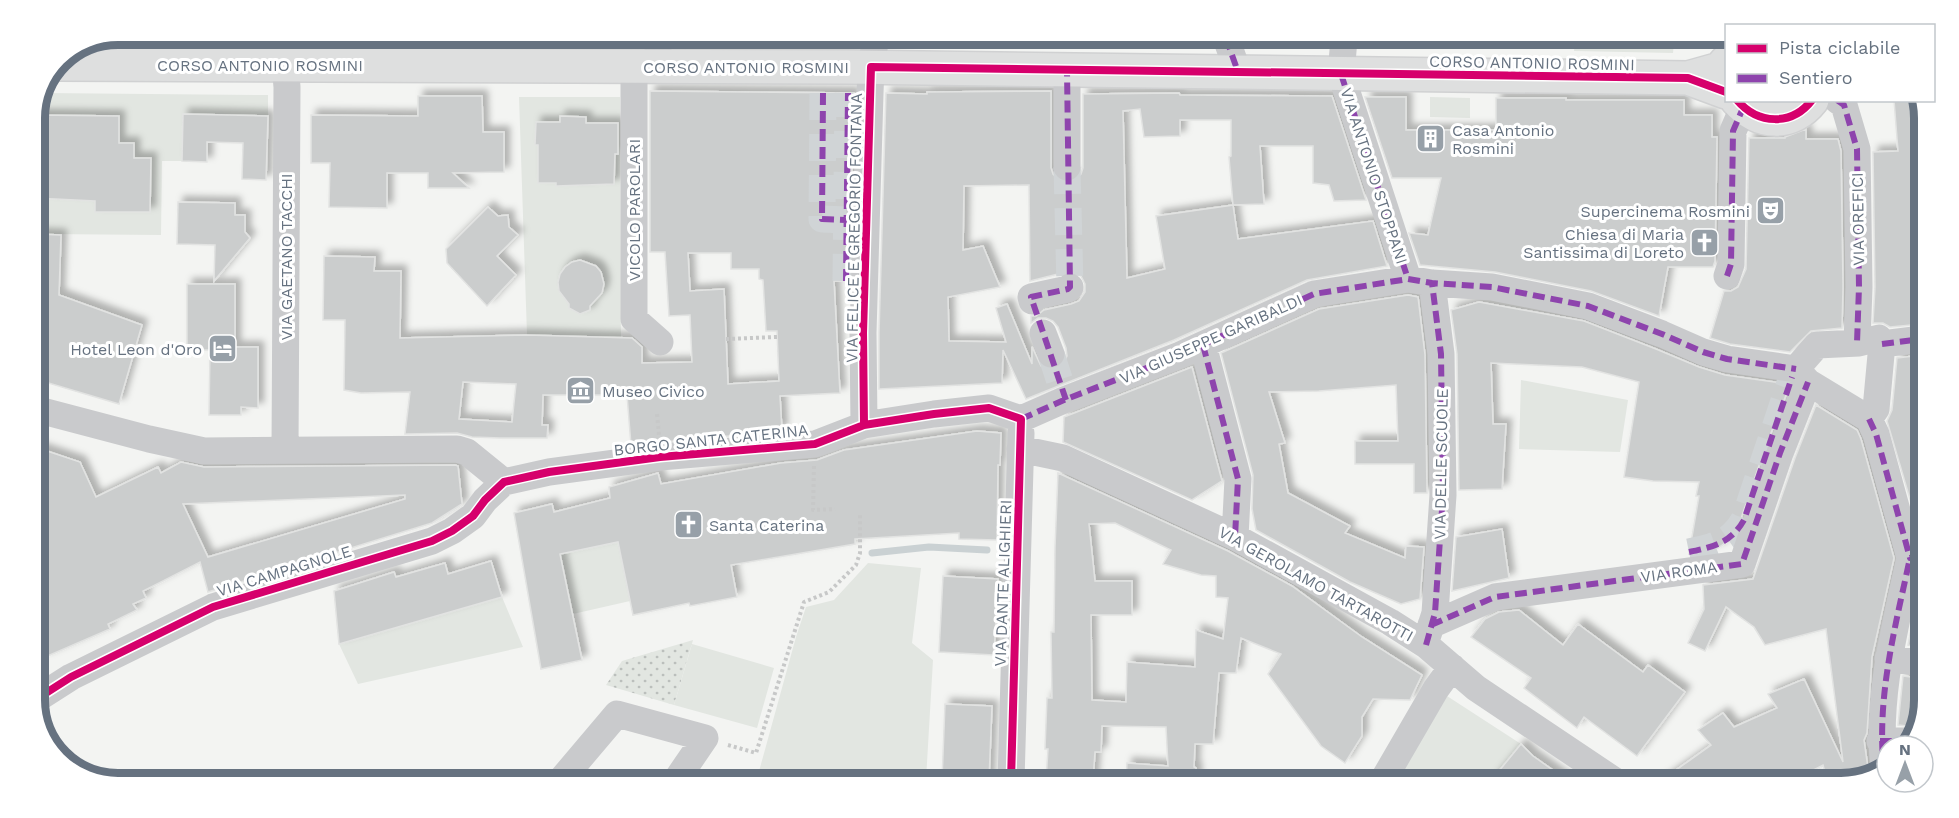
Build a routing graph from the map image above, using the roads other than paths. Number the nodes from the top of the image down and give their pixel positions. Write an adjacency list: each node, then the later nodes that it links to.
1 (1228, 45): 10 (street)
2 (1343, 45): 11 (street)
3 (287, 50): 5 (main road, CORSO ANTONIO ROSMINI); 6 (main road, CORSO ANTONIO ROSMINI); 33 (street, VIA GAETANO TACCHI)
4 (873, 52): 6 (main road, CORSO ANTONIO ROSMINI); 9 (main road, CORSO ANTONIO ROSMINI); 31 (street, VIA FELICE E GREGORIO FONTANA)
5 (99, 53): 7 (main road, CORSO ANTONIO ROSMINI)
6 (650, 57): 24 (street, VICOLO PAROLARI)
7 (74, 60)
8 (1725, 63): 12 (main road)
9 (1067, 70): 10 (main road, CORSO ANTONIO ROSMINI); 18 (street)
10 (1238, 72): 11 (main road, CORSO ANTONIO ROSMINI)
11 (1341, 74): 12 (main road, CORSO ANTONIO ROSMINI); 20 (street, VIA ANTONIO STOPPANI)
12 (1688, 78): 13 (main road)
13 (1725, 95)
14 (1736, 102): 19 (street)
15 (1739, 102): 16 (main road)
16 (1811, 102)
17 (1840, 102): 25 (street, VIA OREFICI)
18 (1067, 167)
19 (1727, 276)
20 (1420, 281): 26 (street, VIA GIUSEPPE GARIBALDI); 27 (street, VIA GIUSEPPE GARIBALDI); 38 (street, VIA DELLE SCUOLE)
21 (1070, 287): 22 (street)
22 (1032, 301)
23 (1914, 340): 25 (street)
24 (660, 342)
25 (1869, 343): 27 (street); 30 (street, VIA OREFICI)
26 (1203, 345): 29 (street, VIA GIUSEPPE GARIBALDI); 35 (street)
27 (1802, 376): 30 (street); 38 (street, VIA ROMA)
28 (45, 411): 33 (street)
29 (1021, 419): 31 (street, BORGO SANTA CATERINA); 32 (street, VIA DANTE ALIGHIERI)
30 (1869, 419): 36 (street)
31 (864, 425): 34 (street, BORGO SANTA CATERINA)
32 (1020, 448): 35 (street, VIA GEROLAMO TARTAROTTI); 46 (street, VIA DANTE ALIGHIERI)
33 (285, 449): 34 (street)
34 (504, 482): 42 (street, VIA CAMPAGNOLE)
35 (1235, 537): 38 (street, VIA GEROLAMO TARTAROTTI)
36 (1914, 553)
37 (1914, 560): 39 (street)
38 (1428, 635): 41 (street, VIA GEROLAMO TARTAROTTI)
39 (1888, 659): 40 (street); 43 (street)
40 (1914, 662)
41 (1452, 667): 47 (street); 48 (street, VIA GEROLAMO TARTAROTTI)
42 (45, 693)
43 (1881, 734)
44 (567, 773): 45 (street)
45 (681, 773)
46 (1011, 773)
47 (1387, 773)
48 (1603, 773)

